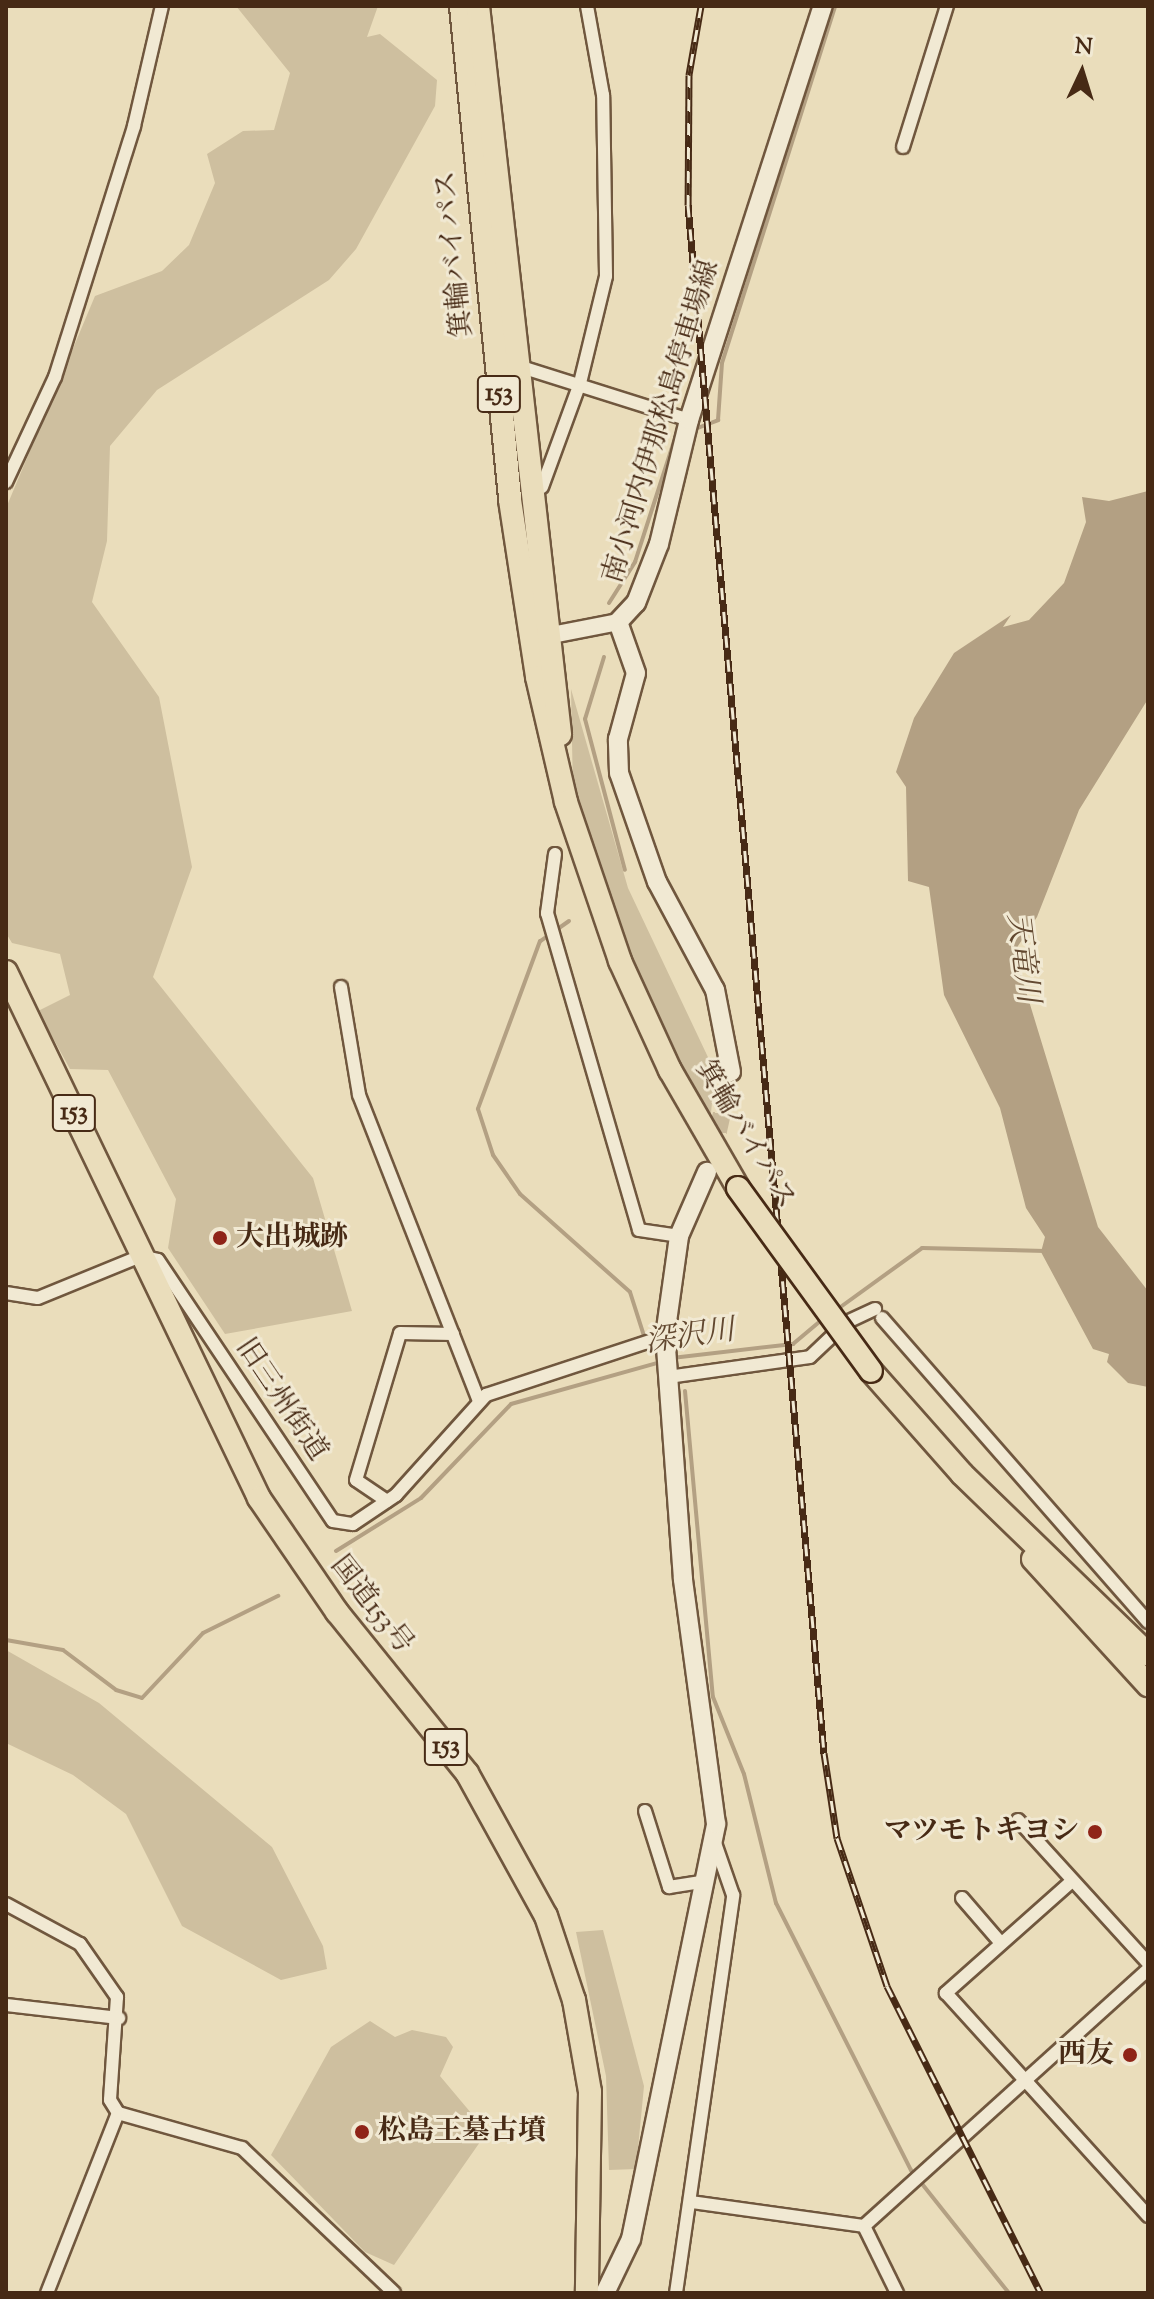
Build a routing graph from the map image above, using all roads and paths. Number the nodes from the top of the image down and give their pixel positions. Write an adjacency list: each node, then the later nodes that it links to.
1 (162, 6): 11 (street)
2 (461, 6): 14 (highway, 箕輪バイパス / 153)
3 (478, 6): 8 (highway, 箕輪バイパス / 153)
4 (587, 6): 9 (street)
5 (823, 6): 10 (main road, 南小河内伊那松島停車場線)
6 (947, 6): 7 (street)
7 (903, 147)
8 (515, 365): 9 (street); 14 (highway, 箕輪バイパス / 153)
9 (580, 383): 10 (street); 12 (street)
10 (689, 420): 13 (main road, 南小河内伊那松島停車場線)
11 (6, 482)
12 (542, 487)
13 (618, 622): 14 (street); 18 (main road, 南小河内伊那松島停車場線)
14 (539, 638): 27 (highway, 箕輪バイパス / 153, bridge)
15 (555, 854): 20 (street)
16 (6, 972): 21 (highway, 国道153号 / 153)
17 (341, 987): 23 (street)
18 (731, 1072)
19 (707, 1172): 20 (main road)
20 (679, 1236): 24 (main road)
21 (141, 1256): 22 (street); 28 (street, 旧三州街道); 51 (highway, 国道153号 / 153)
22 (6, 1293)
23 (453, 1334): 26 (street); 28 (street)
24 (665, 1339): 25 (main road); 26 (street, 旧三州街道)
25 (667, 1373): 29 (street); 34 (main road)
26 (479, 1401): 28 (street, 旧三州街道)
27 (962, 1474): 30 (highway, 箕輪バイパス / 153); 31 (highway, 箕輪バイパス / 153)
28 (392, 1498)
29 (1148, 1622)
30 (1148, 1654)
31 (1148, 1685)
32 (645, 1811): 35 (street)
33 (1018, 1820): 36 (street)
34 (714, 1840): 35 (main road); 46 (street)
35 (706, 1881): 52 (main road)
36 (1072, 1881): 39 (street); 40 (street)
37 (962, 1898): 39 (street)
38 (6, 1904): 43 (street)
39 (1000, 1942): 44 (street)
40 (1148, 1963)
41 (1148, 1969): 44 (street)
42 (6, 2005): 43 (street)
43 (119, 2018): 45 (street)
44 (1028, 2080): 47 (street); 48 (street)
45 (118, 2113): 49 (street); 50 (street)
46 (691, 2202): 48 (street); 53 (street)
47 (1148, 2216)
48 (864, 2226): 54 (street)
49 (47, 2293)
50 (394, 2293)
51 (587, 2293)
52 (605, 2293)
53 (676, 2293)
54 (897, 2293)

